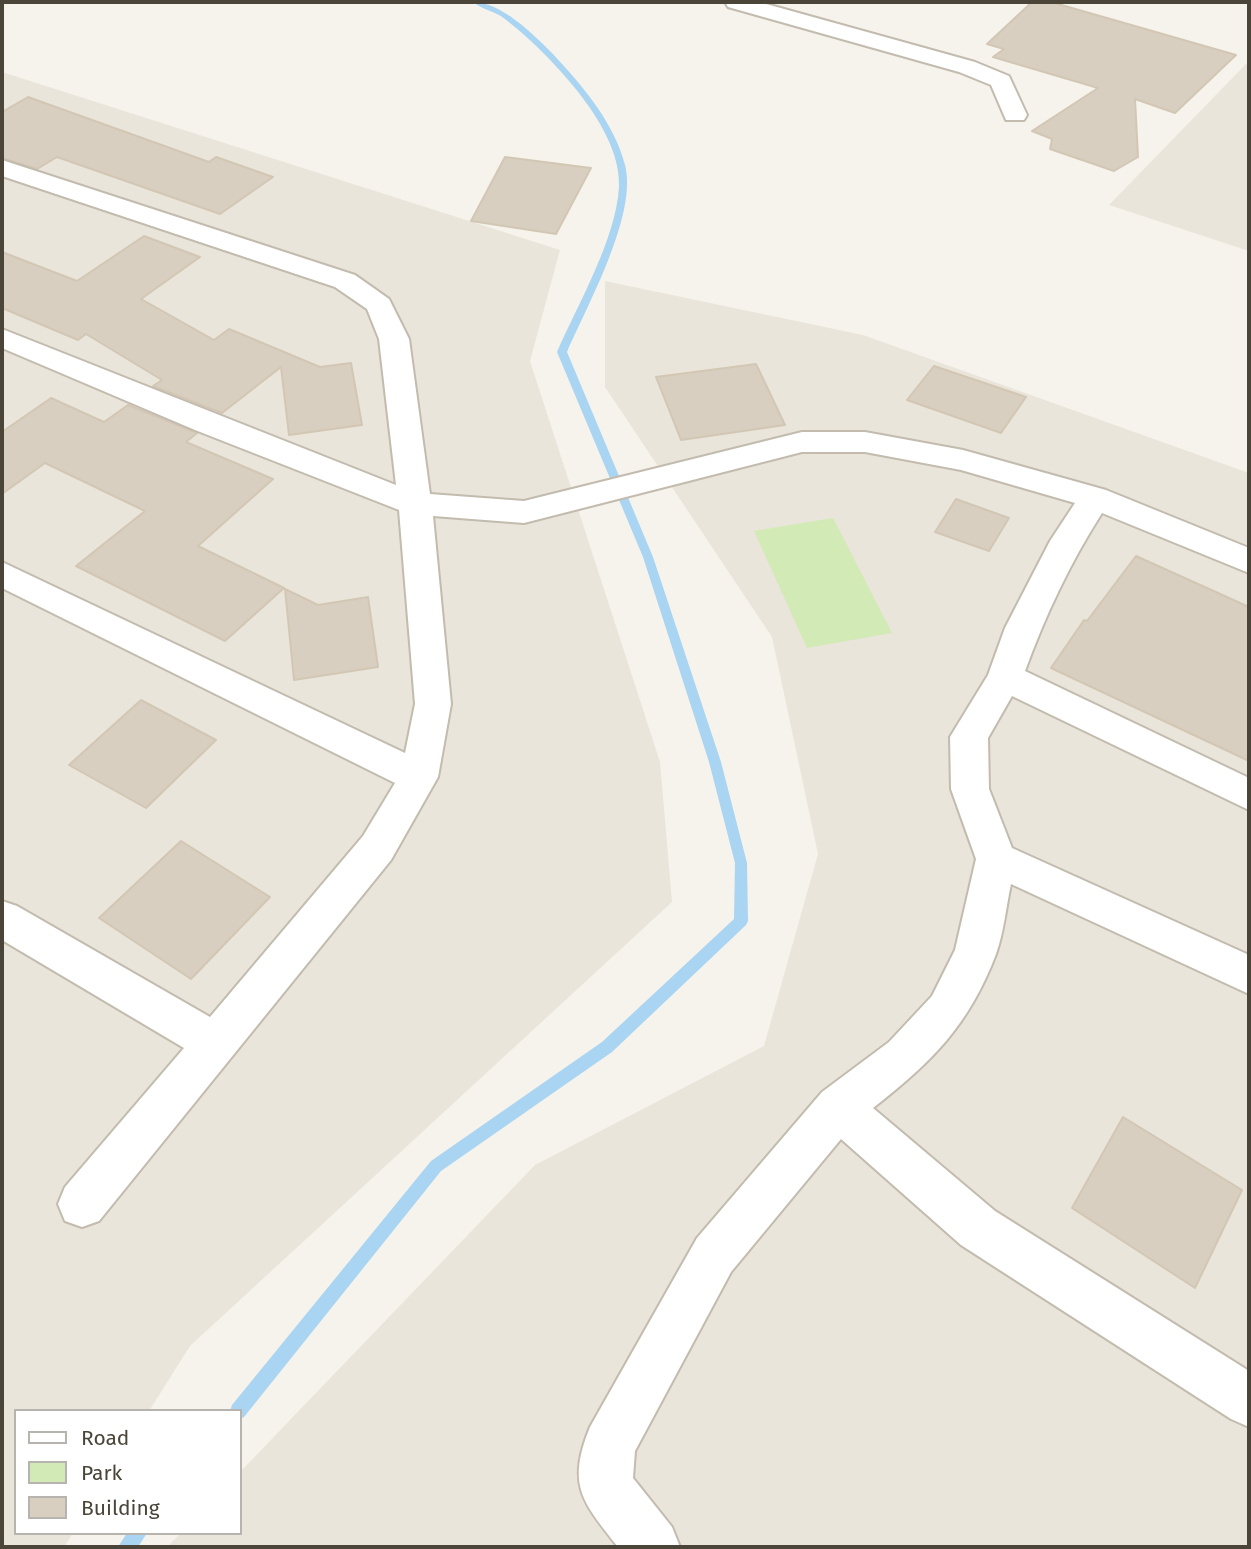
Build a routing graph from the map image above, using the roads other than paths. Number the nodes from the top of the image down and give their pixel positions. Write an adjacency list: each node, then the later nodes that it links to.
1 (736, 2): 2 (street)
2 (1015, 115)
3 (2, 168): 6 (street)
4 (2, 338): 6 (street)
5 (1095, 498): 6 (street); 7 (street); 9 (street)
6 (415, 504): 10 (street)
7 (1249, 561)
8 (2, 574): 10 (street)
9 (1005, 677): 11 (street); 12 (street)
10 (419, 777): 15 (street)
11 (1249, 795)
12 (996, 859): 14 (street); 16 (street)
13 (2, 919): 15 (street)
14 (1249, 975)
15 (218, 1044): 17 (street)
16 (838, 1107): 18 (street); 19 (street)
17 (82, 1204)
18 (1249, 1401)
19 (652, 1547)

